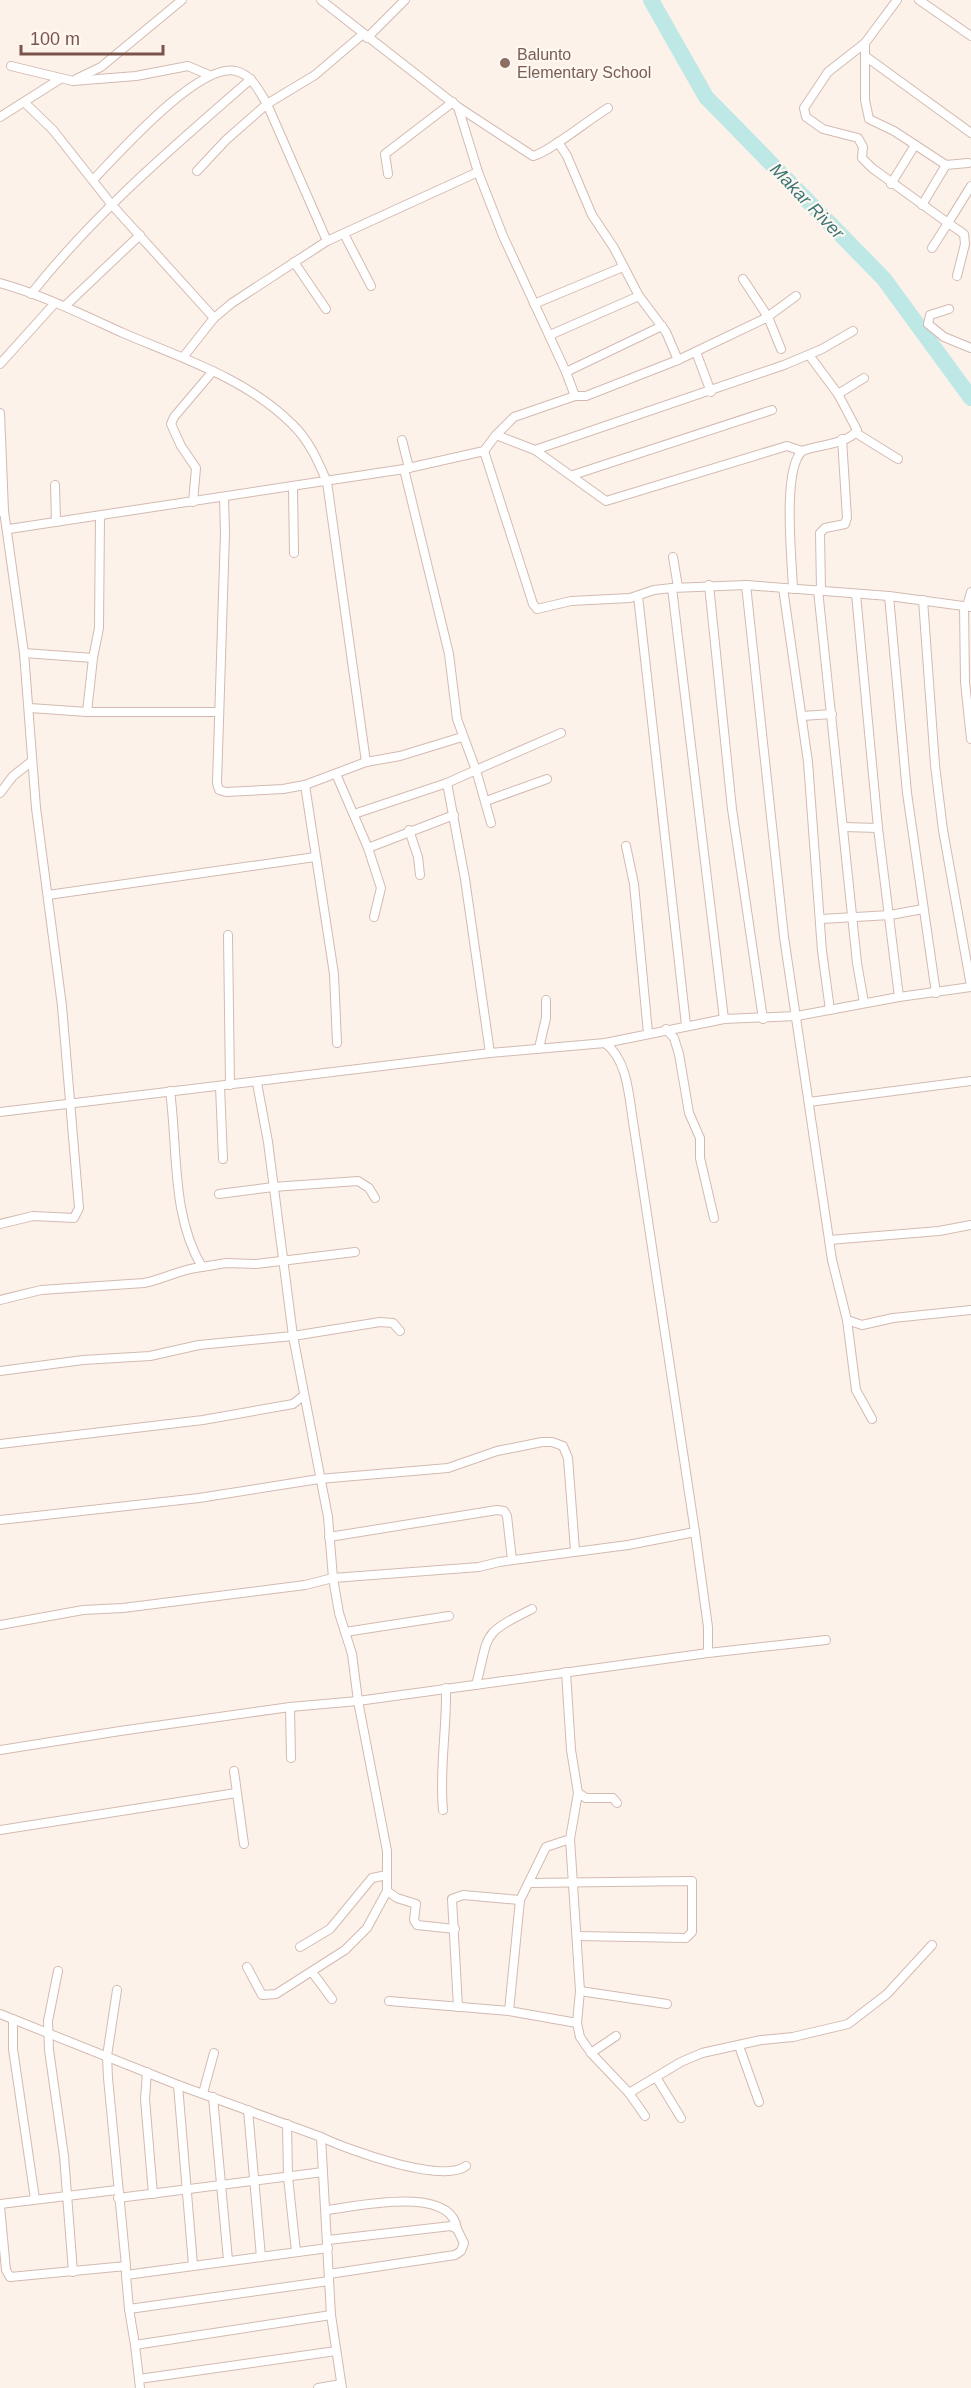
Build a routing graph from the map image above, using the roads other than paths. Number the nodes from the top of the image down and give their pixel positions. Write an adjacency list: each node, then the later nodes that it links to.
1 (182, 0): 16 (street)
2 (321, 0): 7 (street)
3 (335, 0): 7 (street)
4 (405, 0): 8 (street)
5 (897, 0): 10 (street)
6 (919, 0): 9 (street)
7 (330, 8): 8 (street)
8 (365, 36): 18 (street); 19 (street)
9 (971, 36)
10 (865, 43): 11 (street); 32 (street)
11 (865, 56): 22 (street); 24 (street)
12 (11, 66): 15 (street)
13 (209, 75): 14 (street); 16 (street); 31 (street)
14 (251, 79): 18 (street); 35 (street)
15 (60, 80): 16 (street); 17 (street)
16 (73, 81)
17 (25, 103): 21 (street); 31 (street)
18 (267, 104): 27 (street); 39 (street)
19 (455, 105): 23 (street); 28 (street); 30 (street)
20 (608, 108): 23 (street)
21 (0, 117)
22 (971, 134)
23 (558, 142): 42 (street)
24 (915, 145): 26 (street); 32 (street)
25 (969, 161): 26 (street); 29 (street)
26 (946, 165): 34 (street)
27 (197, 171)
28 (478, 172): 37 (street); 51 (street)
29 (971, 173)
30 (387, 174)
31 (93, 180): 35 (street)
32 (891, 184): 34 (street)
33 (971, 186): 36 (street)
34 (922, 205): 36 (street)
35 (112, 206): 38 (street); 47 (street)
36 (948, 223): 40 (street); 43 (street)
37 (344, 234): 39 (street); 46 (street)
38 (140, 235): 52 (street); 56 (street)
39 (327, 241): 41 (street)
40 (932, 248)
41 (294, 262): 53 (street); 56 (street)
42 (624, 267): 48 (street); 51 (street)
43 (957, 276)
44 (743, 279): 55 (street)
45 (0, 283): 47 (street)
46 (371, 286)
47 (32, 294): 50 (street)
48 (639, 296): 57 (street); 59 (street)
49 (796, 296): 55 (street)
50 (55, 303): 52 (street); 66 (street)
51 (534, 304): 59 (street)
52 (65, 306): 64 (street)
53 (326, 309)
54 (950, 309): 60 (street)
55 (768, 317): 61 (street); 62 (street)
56 (214, 318): 64 (street)
57 (662, 326): 65 (street); 68 (street)
58 (854, 331): 63 (street)
59 (550, 335): 68 (street)
60 (971, 348)
61 (781, 349)
62 (696, 352): 65 (street); 70 (street)
63 (809, 355): 70 (street); 71 (street)
64 (184, 356): 67 (street)
65 (678, 360): 72 (street)
66 (0, 364)
67 (213, 371): 85 (street); 89 (street)
68 (566, 372): 72 (street)
69 (864, 378): 71 (street)
70 (711, 392): 80 (street)
71 (838, 394): 75 (street)
72 (575, 396): 76 (street)
73 (772, 410): 84 (street)
74 (0, 413): 90 (street)
75 (856, 433): 77 (street); 82 (street)
76 (496, 435): 79 (street); 80 (street)
77 (842, 439): 81 (street); 101 (street)
78 (402, 440): 83 (street)
79 (484, 450): 83 (street); 104 (street)
80 (535, 450): 84 (street)
81 (802, 451): 84 (street); 100 (street)
82 (898, 459)
83 (407, 469): 85 (street); 116 (street)
84 (573, 475)
85 (327, 482): 87 (street); 119 (street)
86 (55, 485): 92 (street)
87 (293, 488): 88 (street); 94 (street)
88 (224, 498): 89 (street); 112 (street)
89 (193, 502): 91 (street)
90 (2, 512): 93 (street)
91 (100, 516): 92 (street); 109 (street)
92 (56, 522): 93 (street)
93 (9, 530): 108 (street)
94 (294, 553)
95 (673, 557): 98 (street)
96 (709, 585): 97 (street); 98 (street); 152 (street)
97 (746, 585): 99 (street); 150 (street)
98 (675, 587): 104 (street); 151 (street)
99 (783, 588): 100 (street); 114 (street)
100 (793, 589): 101 (street)
101 (819, 590): 103 (street); 113 (street)
102 (971, 592): 107 (street)
103 (856, 594): 105 (street); 131 (street)
104 (638, 596): 153 (street)
105 (889, 596): 106 (street); 138 (street)
106 (923, 600): 107 (street); 144 (street)
107 (967, 606): 117 (street)
108 (24, 653): 109 (street); 110 (street)
109 (93, 658): 111 (street)
110 (30, 708): 111 (street); 118 (street)
111 (87, 712): 112 (street)
112 (219, 712): 124 (street)
113 (832, 714): 114 (street); 130 (street)
114 (802, 716): 142 (street)
115 (561, 733): 120 (street)
116 (462, 736): 119 (street); 120 (street)
117 (971, 739)
118 (32, 761): 125 (street); 137 (street)
119 (366, 762): 121 (street)
120 (476, 770): 123 (street); 126 (street)
121 (336, 774): 124 (street); 127 (street)
122 (546, 779): 126 (street)
123 (447, 783): 127 (street); 128 (street)
124 (305, 785): 135 (street)
125 (0, 793)
126 (486, 801): 129 (street)
127 (354, 814): 134 (street)
128 (454, 814): 132 (street); 161 (street)
129 (492, 823)
130 (844, 827): 131 (street); 140 (street)
131 (878, 828): 139 (street)
132 (409, 830): 134 (street); 136 (street)
133 (627, 846): 155 (street)
134 (368, 848): 141 (street)
135 (315, 857): 137 (street); 157 (street)
136 (420, 875)
137 (48, 895): 168 (street)
138 (923, 909): 139 (street); 145 (street)
139 (890, 915): 140 (street); 146 (street)
140 (854, 916): 142 (street); 148 (street)
141 (374, 917)
142 (821, 919): 149 (street)
143 (228, 935): 164 (street)
144 (971, 987): 145 (street)
145 (936, 993): 146 (street)
146 (899, 997): 148 (street)
147 (546, 1000): 159 (street)
148 (864, 1003): 149 (street)
149 (830, 1010): 150 (street)
150 (797, 1016): 152 (street); 167 (street)
151 (724, 1019): 152 (street); 153 (street)
152 (763, 1019)
153 (686, 1025): 154 (street)
154 (666, 1029): 155 (street); 174 (street)
155 (648, 1033): 156 (street)
156 (619, 1040): 158 (street); 160 (street)
157 (337, 1043)
158 (605, 1043): 159 (street); 160 (street)
159 (539, 1048): 161 (street)
160 (616, 1051): 196 (street)
161 (490, 1053): 163 (street)
162 (971, 1081): 167 (street)
163 (257, 1083): 164 (street); 171 (street)
164 (230, 1085): 165 (street)
165 (220, 1086): 166 (street); 170 (street)
166 (170, 1091): 168 (street); 180 (street)
167 (809, 1102): 177 (street)
168 (68, 1103): 169 (street); 175 (street)
169 (0, 1112)
170 (224, 1159)
171 (273, 1187): 172 (street); 173 (street); 179 (street)
172 (219, 1194)
173 (375, 1198)
174 (714, 1218)
175 (0, 1224)
176 (971, 1225): 177 (street)
177 (829, 1240): 183 (street)
178 (355, 1252): 179 (street)
179 (284, 1260): 180 (street); 185 (street)
180 (202, 1267): 181 (street)
181 (0, 1300)
182 (971, 1310): 183 (street)
183 (846, 1320): 190 (street)
184 (400, 1331): 185 (street)
185 (293, 1336): 186 (street); 187 (street)
186 (0, 1371)
187 (303, 1396): 188 (street); 189 (street)
188 (293, 1404): 189 (street); 191 (street)
189 (306, 1414): 192 (street)
190 (872, 1419)
191 (0, 1444)
192 (319, 1479): 193 (street); 194 (street); 198 (street)
193 (308, 1482): 194 (street); 195 (street)
194 (321, 1488): 197 (street)
195 (0, 1520)
196 (695, 1532): 198 (street); 206 (street)
197 (329, 1537): 199 (street); 200 (street)
198 (575, 1550): 199 (street)
199 (512, 1560): 200 (street)
200 (333, 1578): 203 (street); 204 (street)
201 (532, 1610): 208 (street)
202 (449, 1616): 204 (street)
203 (0, 1625)
204 (345, 1632): 210 (street)
205 (826, 1640): 206 (street)
206 (708, 1653): 207 (street)
207 (566, 1672): 208 (street); 216 (street)
208 (476, 1685): 209 (street)
209 (446, 1688): 210 (street); 218 (street)
210 (358, 1701): 211 (street); 222 (street)
211 (290, 1707): 212 (street); 213 (street)
212 (0, 1749)
213 (291, 1758)
214 (234, 1771): 215 (street)
215 (236, 1793): 219 (street); 221 (street)
216 (578, 1793): 217 (street); 220 (street)
217 (617, 1803)
218 (443, 1810)
219 (0, 1830)
220 (570, 1839): 223 (street); 224 (street)
221 (244, 1844)
222 (387, 1875): 225 (street); 230 (street)
223 (529, 1882): 224 (street); 226 (street)
224 (572, 1883): 228 (street); 228 (street)
225 (387, 1891): 227 (street); 233 (street)
226 (520, 1900): 227 (street); 240 (street)
227 (454, 1929): 239 (street)
228 (577, 1936): 235 (street)
229 (933, 1946): 246 (street)
230 (300, 1947)
231 (248, 1967): 233 (street)
232 (58, 1971): 244 (street)
233 (312, 1972): 236 (street)
234 (117, 1990): 249 (street)
235 (580, 1991): 238 (street); 243 (street)
236 (332, 1999)
237 (388, 2001): 239 (street)
238 (667, 2004)
239 (458, 2007): 240 (street)
240 (508, 2011): 243 (street)
241 (0, 2014): 242 (street)
242 (13, 2019): 244 (street); 271 (street)
243 (576, 2023): 248 (street)
244 (48, 2033): 249 (street); 270 (street)
245 (616, 2036): 248 (street)
246 (739, 2046): 251 (street); 256 (street)
247 (214, 2053): 253 (street)
248 (591, 2053): 254 (street)
249 (108, 2056): 250 (street); 268 (street)
250 (147, 2072): 252 (street); 269 (street)
251 (656, 2077): 254 (street); 259 (street)
252 (178, 2085): 253 (street); 267 (street)
253 (202, 2093): 255 (street)
254 (629, 2093): 258 (street)
255 (213, 2097): 257 (street); 266 (street)
256 (759, 2102)
257 (249, 2110): 260 (street); 265 (street)
258 (645, 2116)
259 (681, 2118)
260 (287, 2124): 261 (street); 264 (street)
261 (321, 2137): 262 (street); 263 (street)
262 (466, 2166)
263 (323, 2172): 264 (street); 273 (street)
264 (288, 2177): 265 (street); 276 (street)
265 (256, 2181): 266 (street); 277 (street)
266 (222, 2187): 267 (street); 278 (street)
267 (186, 2189): 269 (street); 279 (street)
268 (117, 2194): 269 (street); 270 (street); 280 (street)
269 (153, 2194)
270 (68, 2195): 271 (street); 281 (street)
271 (35, 2199): 272 (street)
272 (0, 2205): 281 (street)
273 (326, 2210): 274 (street); 275 (street)
274 (457, 2229): 275 (street); 283 (street)
275 (328, 2244): 276 (street); 283 (street)
276 (296, 2252): 277 (street)
277 (261, 2257): 278 (street)
278 (228, 2260): 279 (street)
279 (193, 2265): 282 (street)
280 (126, 2266): 281 (street); 282 (street)
281 (73, 2272)
282 (126, 2275): 284 (street)
283 (329, 2277): 284 (street); 285 (street)
284 (129, 2309): 286 (street)
285 (331, 2315): 286 (street); 287 (street)
286 (135, 2345): 288 (street)
287 (336, 2351): 288 (street); 289 (street)
288 (139, 2379): 290 (street)
289 (341, 2386): 291 (street)
290 (140, 2388)
291 (318, 2388)

